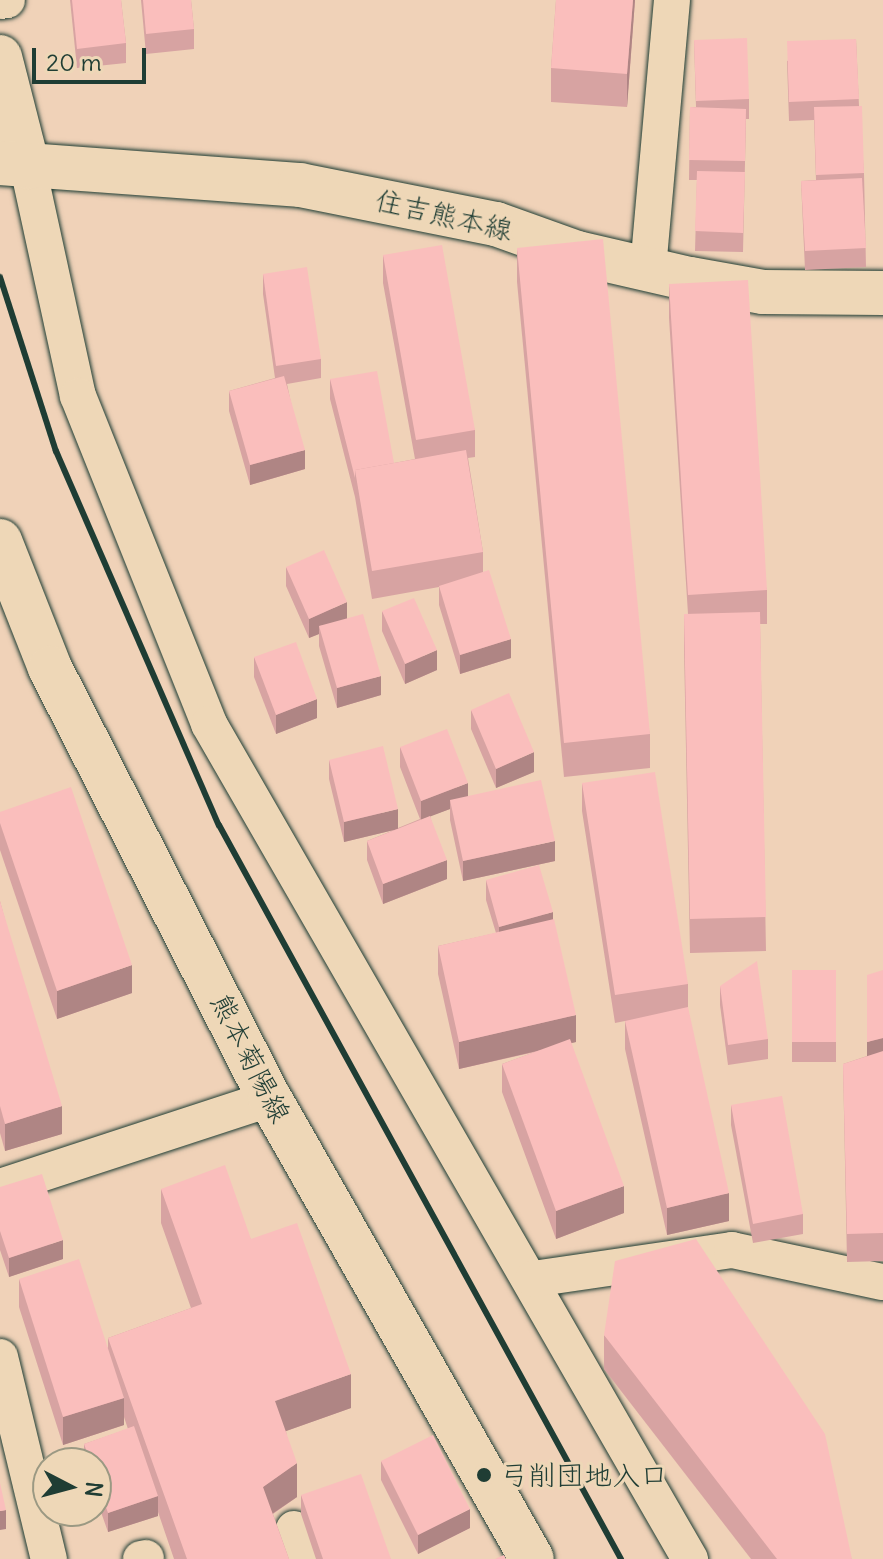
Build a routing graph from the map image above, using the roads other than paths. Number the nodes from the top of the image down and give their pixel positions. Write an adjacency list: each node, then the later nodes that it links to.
1 (7, 0): 3 (street)
2 (672, 0): 6 (street)
3 (0, 1)
4 (0, 57): 5 (main road)
5 (14, 165): 6 (main road, 住吉熊本線); 11 (street)
6 (648, 269): 7 (main road, 住吉熊本線)
7 (883, 293)
8 (0, 541): 9 (main road, 熊本菊陽線)
9 (270, 1099): 10 (street); 14 (main road, 熊本菊陽線)
10 (0, 1187)
11 (533, 1279): 12 (street); 16 (street)
12 (883, 1282)
13 (0, 1357): 15 (street)
14 (529, 1558)
15 (49, 1559)
16 (690, 1559)

